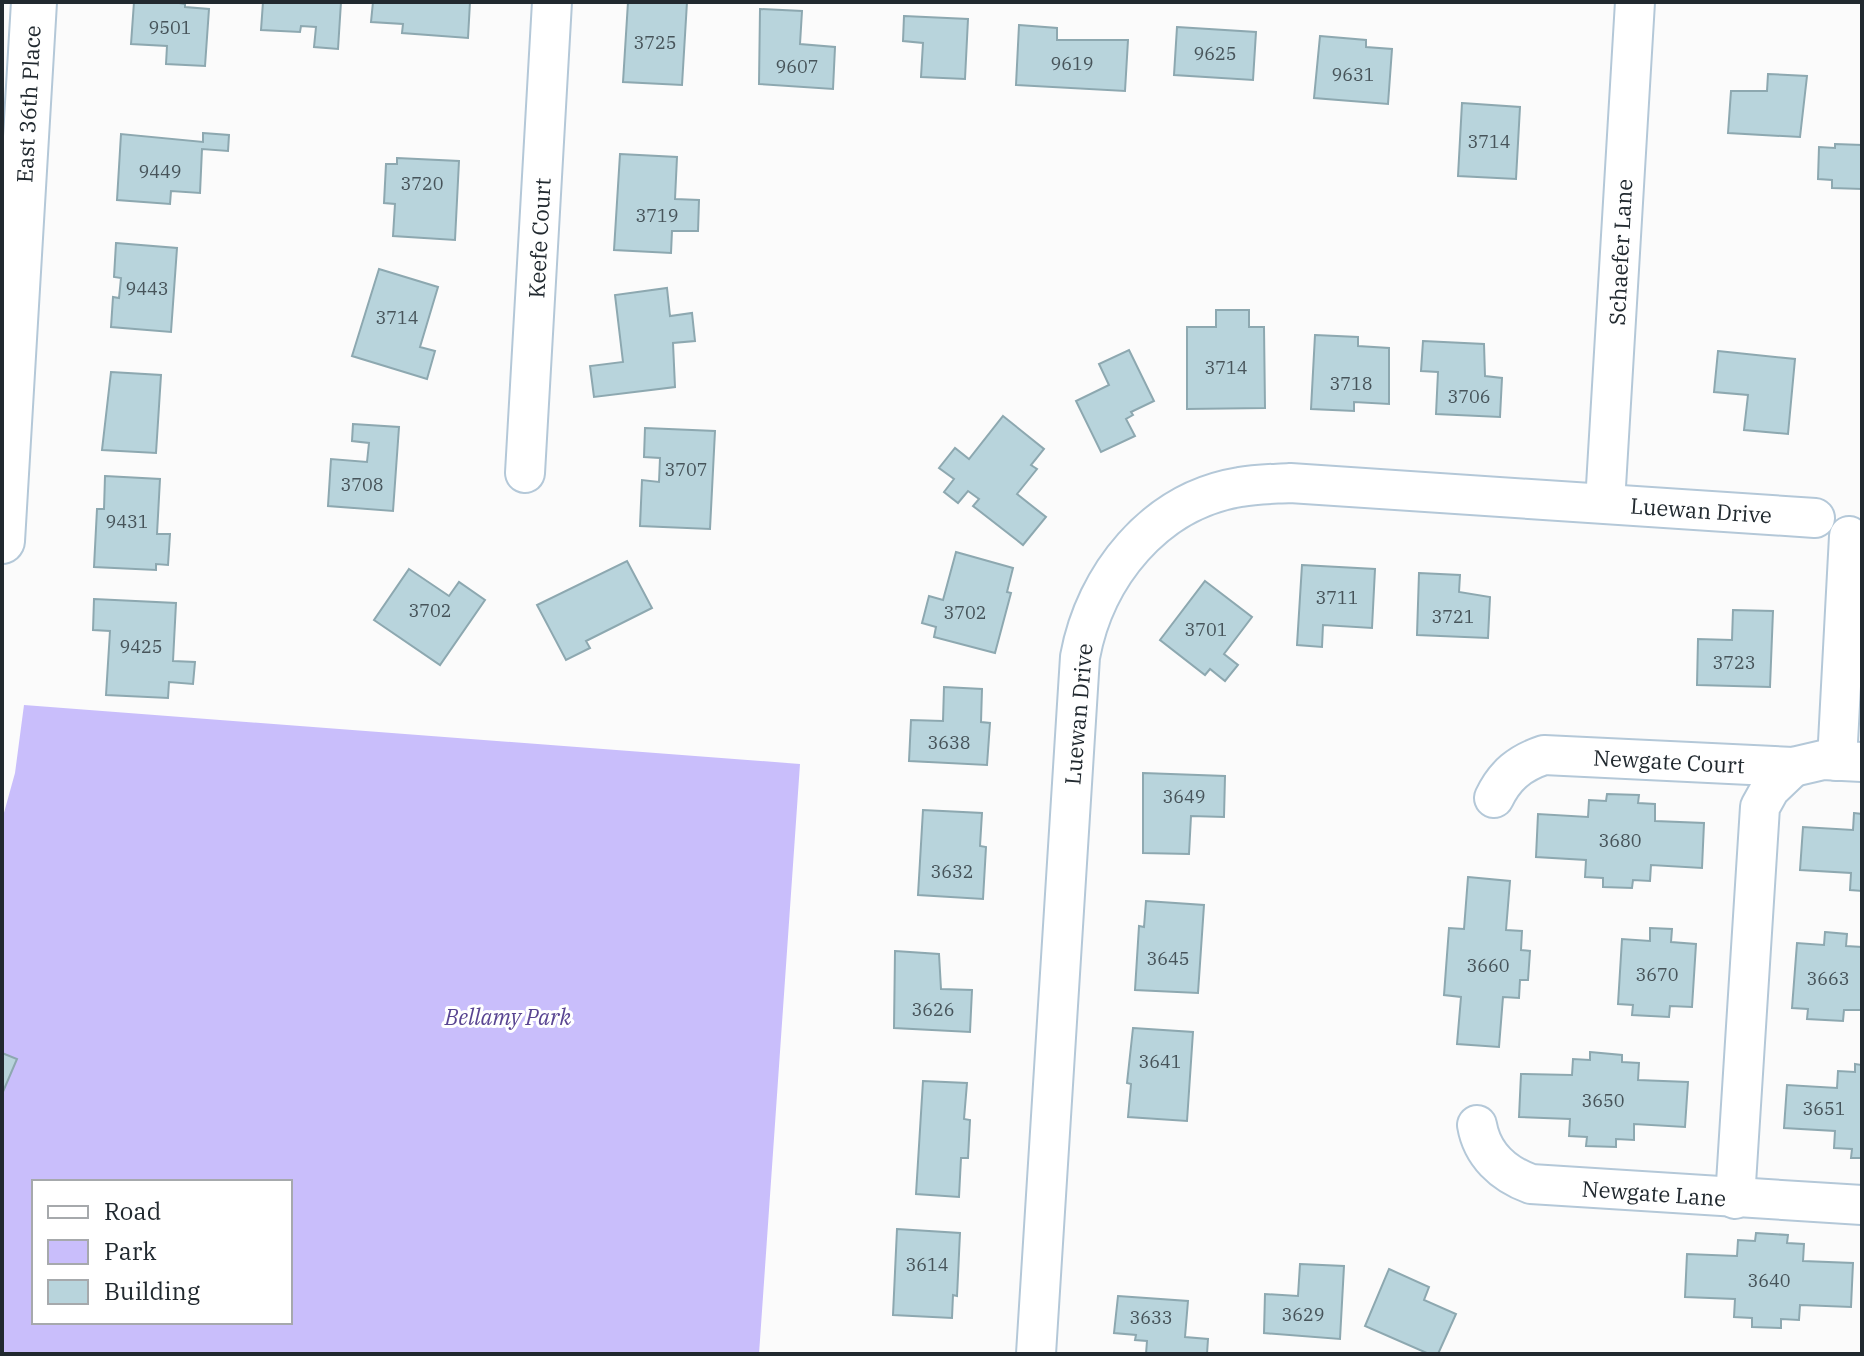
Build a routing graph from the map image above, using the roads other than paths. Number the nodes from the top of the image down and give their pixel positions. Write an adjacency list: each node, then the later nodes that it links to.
1 (34, 2): 8 (street, East 36th Place)
2 (552, 2): 4 (street, Keefe Court)
3 (1635, 2): 5 (street, Schaefer Lane)
4 (525, 473)
5 (1605, 503): 6 (street, Luewan Drive); 15 (street, Luewan Drive)
6 (1815, 518)
7 (1849, 536): 9 (street)
8 (2, 541)
9 (1849, 761): 10 (street, Newgate Court)
10 (1793, 767): 11 (street, Newgate Court); 13 (street)
11 (1494, 798)
12 (1477, 1125): 13 (street, Newgate Lane)
13 (1735, 1199): 14 (street, Newgate Lane)
14 (1862, 1205)
15 (1036, 1354)

